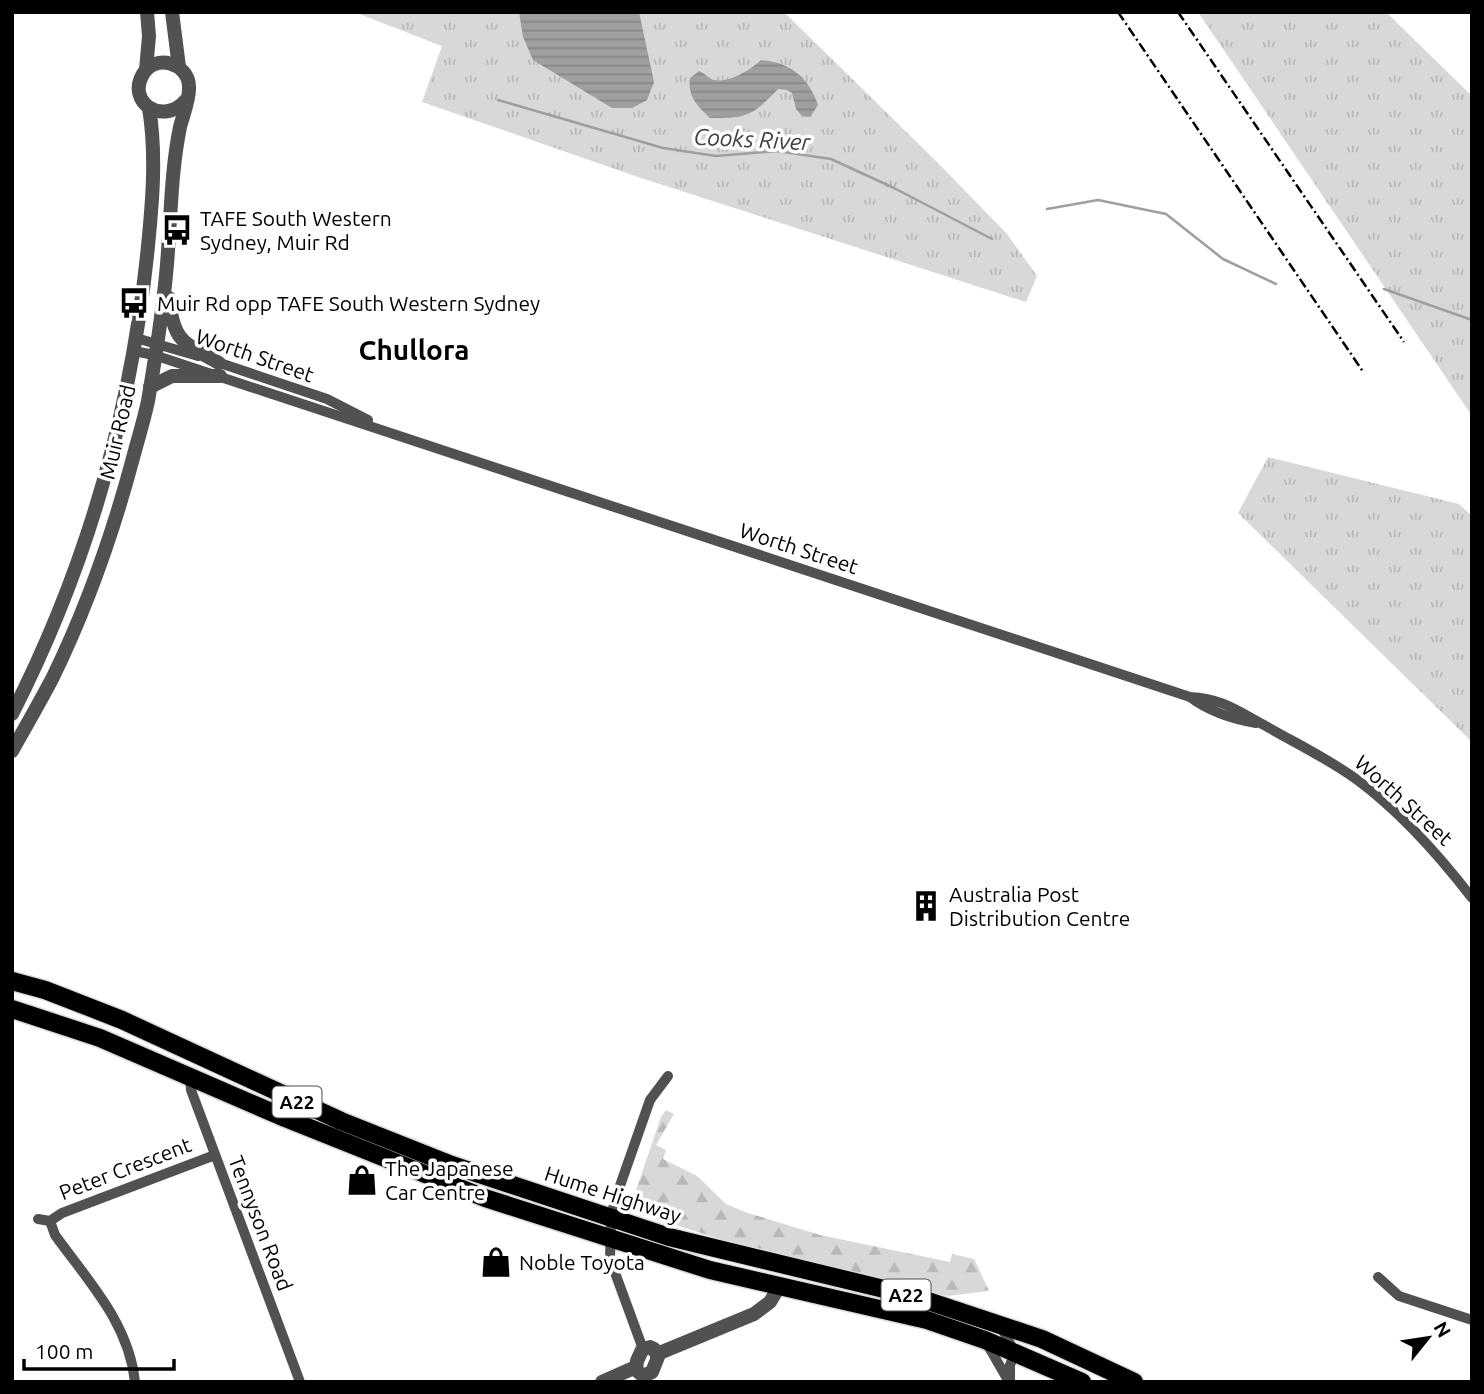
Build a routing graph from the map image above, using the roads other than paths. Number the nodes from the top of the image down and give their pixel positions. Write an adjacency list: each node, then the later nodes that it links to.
1 (147, 12): 4 (street)
2 (172, 12): 3 (street)
3 (179, 67): 4 (street); 5 (street)
4 (146, 70): 6 (street)
5 (186, 100): 6 (street); 7 (street, Muir Road)
6 (149, 107): 8 (street, Muir Road)
7 (166, 276): 9 (street, Muir Road); 10 (street)
8 (135, 344): 9 (street, Worth Street); 12 (street, Muir Road)
9 (155, 349): 10 (street, Worth Street); 11 (street, Muir Road)
10 (220, 370): 11 (street); 14 (street, Worth Street)
11 (150, 387): 13 (street, Muir Road)
12 (12, 713)
13 (12, 751)
14 (1472, 898)
15 (12, 981): 20 (highway, Hume Highway / A22)
16 (12, 1009): 17 (highway, Hume Highway / A22)
17 (190, 1076): 19 (street, Tennyson Road); 23 (highway, Hume Highway / A22)
18 (668, 1076): 20 (street)
19 (215, 1155): 22 (street, Peter Crescent); 34 (street, Tennyson Road)
20 (611, 1218): 23 (street); 27 (highway, Hume Highway / A22)
21 (38, 1219): 22 (street, Peter Crescent)
22 (50, 1221): 33 (street, Peter Crescent)
23 (609, 1237): 25 (highway, Hume Highway / A22); 29 (street)
24 (1378, 1277): 26 (street)
25 (779, 1287): 28 (highway, Hume Highway / A22); 29 (street)
26 (1472, 1320)
27 (1000, 1325): 30 (street); 38 (highway, Hume Highway / A22)
28 (985, 1340): 30 (highway, Hume Highway / A22); 36 (street)
29 (650, 1351): 31 (street); 32 (street)
30 (1015, 1353): 36 (street); 37 (highway, Hume Highway / A22)
31 (635, 1367): 32 (street); 35 (street)
32 (653, 1377)
33 (135, 1382)
34 (300, 1382)
35 (602, 1382)
36 (1010, 1382)
37 (1082, 1382)
38 (1134, 1382)

